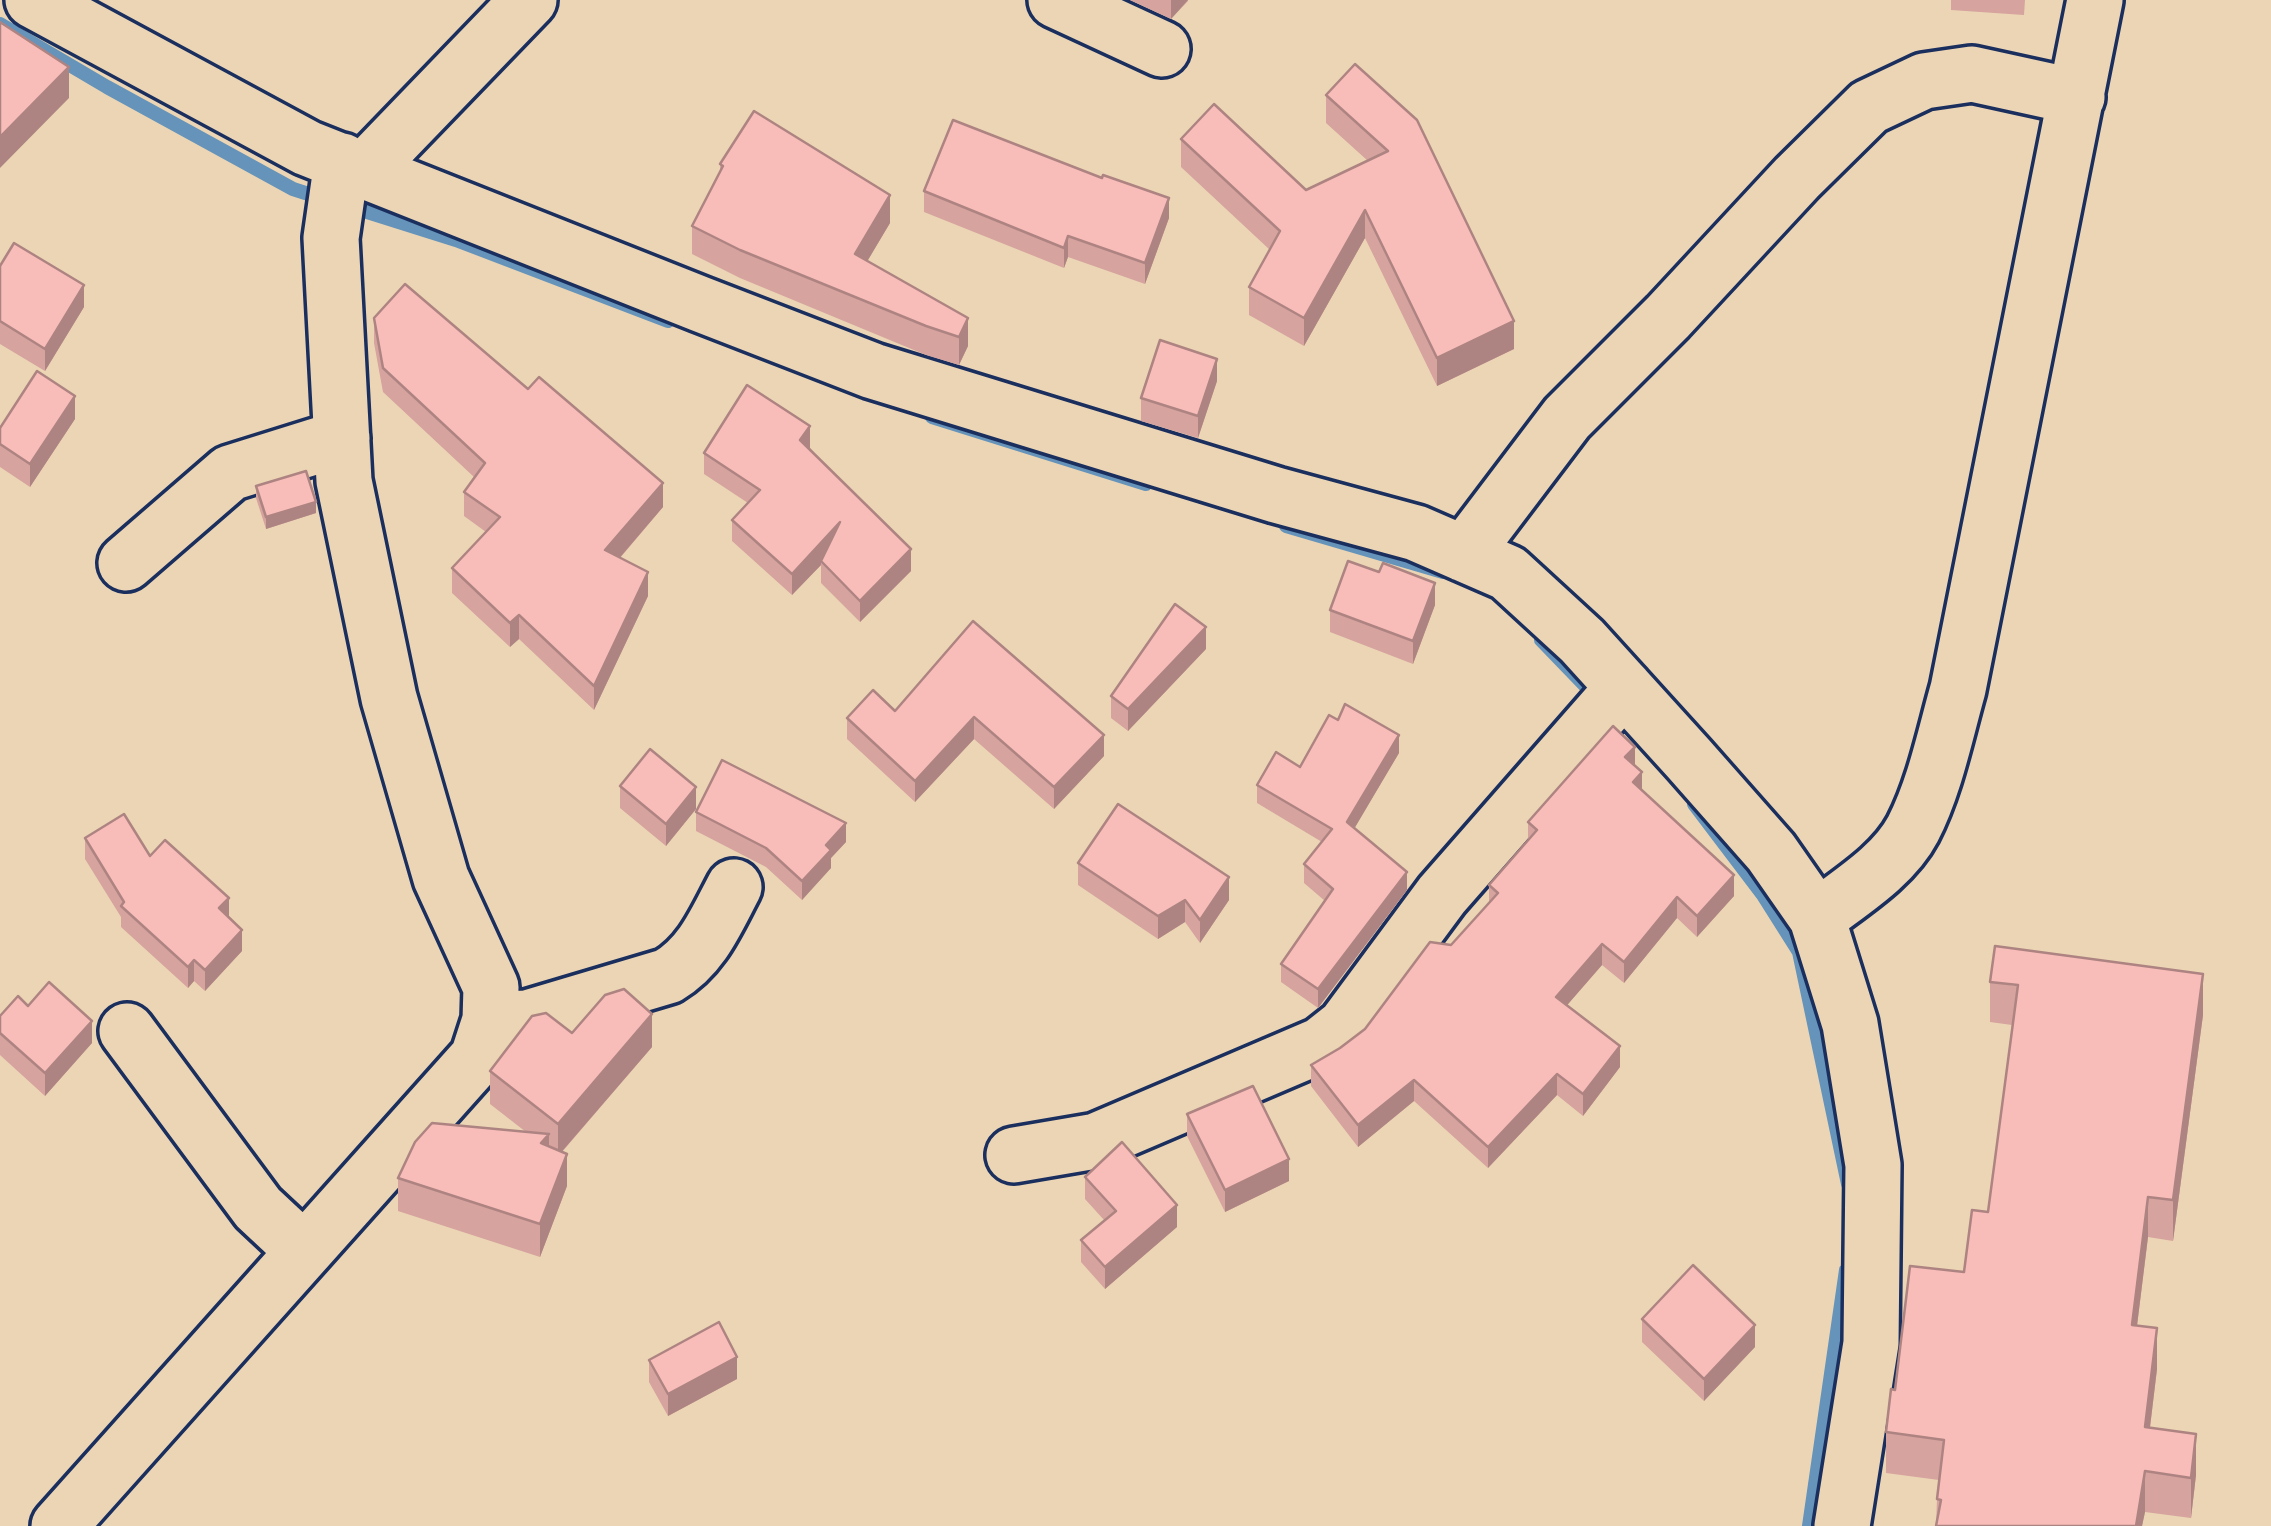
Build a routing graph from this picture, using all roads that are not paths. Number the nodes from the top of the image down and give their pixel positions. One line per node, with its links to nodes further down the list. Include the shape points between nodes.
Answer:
1 (33, 0): 7 (street)
2 (528, 0): 7 (street)
3 (1056, 0): 5 (street)
4 (2095, 0): 6 (street)
5 (1162, 50)
6 (2076, 97): 9 (street, via 1972,74 1924,81 1869,107 1567,418); 13 (street, via 1958,689 1933,777 1912,832 1881,868)
7 (348, 170): 8 (street, via 331,238); 9 (street, via 874,371 1416,533)
8 (342, 438): 10 (street, via 230,474); 14 (street, via 344,482 389,698 441,878 492,987)
9 (1464, 554): 11 (street, via 1508,573 1582,641)
10 (126, 563)
11 (1612, 701): 13 (street, via 1771,852); 16 (street, via 1442,896 1344,1026 1321,1045 1096,1140)
12 (734, 888): 14 (street, via 700,950 668,976 527,1018)
13 (1816, 918): 19 (street, via 1850,1024 1873,1165 1872,1343)
14 (490, 1020): 17 (street, via 478,1057)
15 (127, 1031): 17 (street, via 258,1208)
16 (1014, 1155)
17 (304, 1251): 18 (street)
18 (59, 1526)
19 (1842, 1526)

